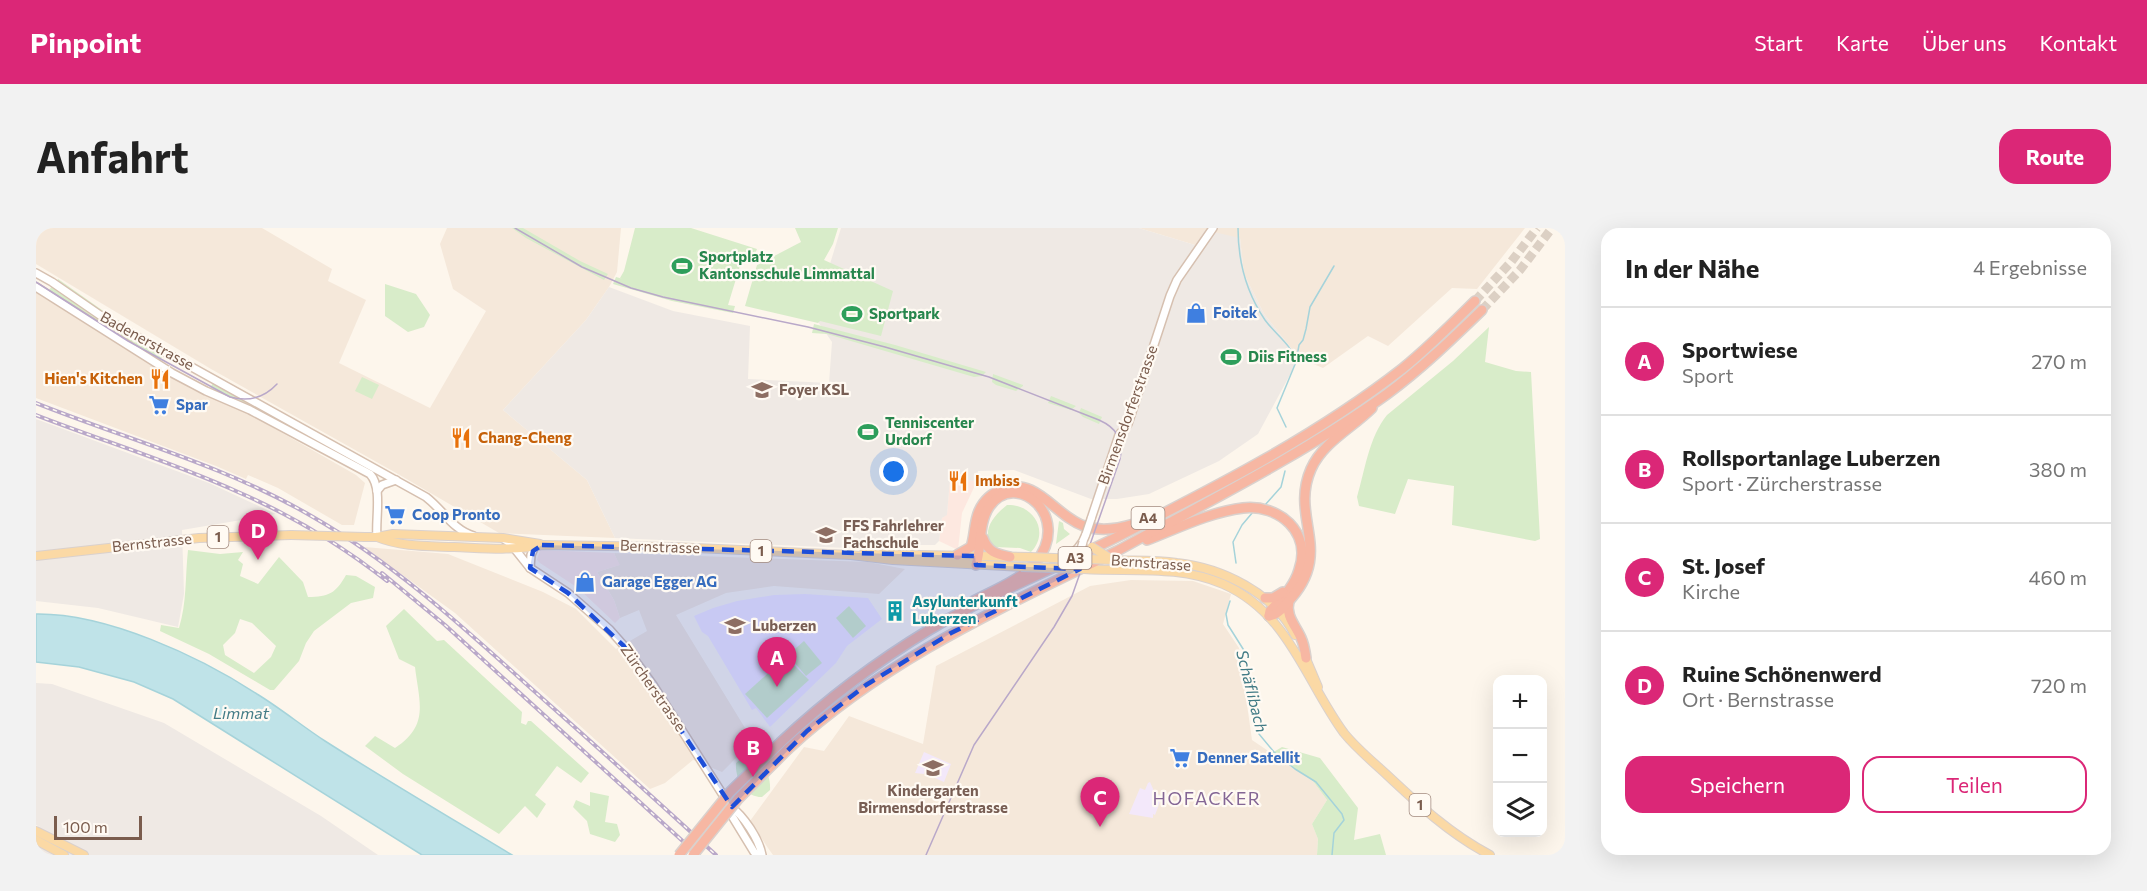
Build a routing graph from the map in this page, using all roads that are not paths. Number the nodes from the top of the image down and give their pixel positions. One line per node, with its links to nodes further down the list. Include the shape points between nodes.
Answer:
1 (1213, 228): 18 (main road, Birmensdorferstrasse, bridge, via 1173,287 1130,418 1119,435)
2 (39, 274): 3 (main road); 7 (main road, Badenerstrasse, via 107,320)
3 (36, 286): 8 (main road, Badenerstrasse, via 172,373 250,410)
4 (1475, 301): 10 (highway, A3, via 1404,367 1368,394)
5 (1482, 310): 6 (highway, A3)
6 (1387, 394): 22 (highway, A3, via 1285,460); 36 (highway, via 1324,449 1310,470 1305,495 1310,566)
7 (385, 473): 8 (main road); 9 (main road)
8 (375, 480): 11 (main road)
9 (396, 480): 11 (main road); 12 (main road, via 426,497)
10 (1218, 485): 13 (highway, A4, via 1140,522 1105,530 1074,522 1032,490 1010,487 993,493 983,503 977,517); 38 (highway, A3)
11 (377, 491): 14 (main road)
12 (450, 522): 15 (main road); 16 (main road, via 467,534)
13 (978, 534): 24 (highway, A4, via 971,547); 26 (highway, via 991,551); 27 (highway, A4); 38 (highway, A4, via 988,509 1005,495 1031,498 1041,506 1048,521 1044,548 1030,568 942,619)
14 (377, 537): 15 (main road, Bernstrasse / 1); 19 (main road, Bernstrasse / 1, via 392,543); 25 (main road, Bernstrasse / 1, bridge, via 199,538)
15 (450, 537): 16 (main road, Bernstrasse / 1); 19 (main road)
16 (482, 538): 17 (main road, Bernstrasse / 1)
17 (503, 538): 20 (main road, Bernstrasse / 1); 21 (main road, Zürcherstrasse)
18 (1084, 538): 28 (main road, bridge); 29 (main road, Birmensdorferstrasse, bridge); 30 (main road, bridge)
19 (443, 546): 21 (main road, Bernstrasse / 1)
20 (538, 546): 21 (main road, Bernstrasse / 1); 23 (main road, Bernstrasse / 1); 31 (main road, via 531,555)
21 (514, 548): 31 (main road, Zürcherstrasse)
22 (1119, 550): 34 (highway, A4, via 1232,510 1266,510 1287,520 1300,538 1301,564); 41 (highway, A3, via 917,653)
23 (851, 555): 24 (main road, Bernstrasse / 1); 27 (main road, Bernstrasse / 1, via 893,560)
24 (957, 555): 27 (main road, Bernstrasse / 1)
25 (36, 556)
26 (1010, 557): 27 (main road, Bernstrasse / 1); 28 (main road, Bernstrasse / 1, bridge)
27 (977, 559): 32 (main road, Bernstrasse / 1, bridge, via 1021,567)
28 (1061, 559): 29 (main road, Bernstrasse / 1, bridge)
29 (1078, 559): 30 (main road, Bernstrasse / 1, bridge); 32 (main road, Birmensdorferstrasse, bridge); 33 (main road, bridge)
30 (1112, 560): 35 (main road, Bernstrasse / 1, via 1196,566 1227,576)
31 (530, 568): 48 (main road, Zürcherstrasse, via 568,593 626,648 660,694 730,806 738,812 761,848)
32 (1072, 568): 33 (main road, Bernstrasse / 1, bridge)
33 (1084, 569): 37 (main road, Bernstrasse / 1, via 1195,575 1223,584)
34 (1293, 582): 35 (highway, via 1277,596); 37 (highway, A4)
35 (1265, 598): 37 (main road, Bernstrasse / 1)
36 (1289, 601): 37 (highway); 39 (highway, via 1290,617)
37 (1274, 611): 39 (main road, Bernstrasse / 1, via 1293,630); 40 (main road, Bernstrasse / 1)
38 (930, 630): 41 (highway, A3, via 860,676 805,720)
39 (1306, 658): 40 (main road, Bernstrasse / 1)
40 (1318, 689): 49 (main road, Bernstrasse / 1, via 1356,746 1449,831)
41 (784, 745): 46 (highway, A3, bridge, via 730,792); 47 (highway, A3, bridge)
42 (36, 831): 45 (main road)
43 (36, 840): 44 (main road)
44 (64, 855)
45 (84, 855)
46 (678, 855)
47 (693, 855)
48 (760, 855)
49 (1490, 855)

